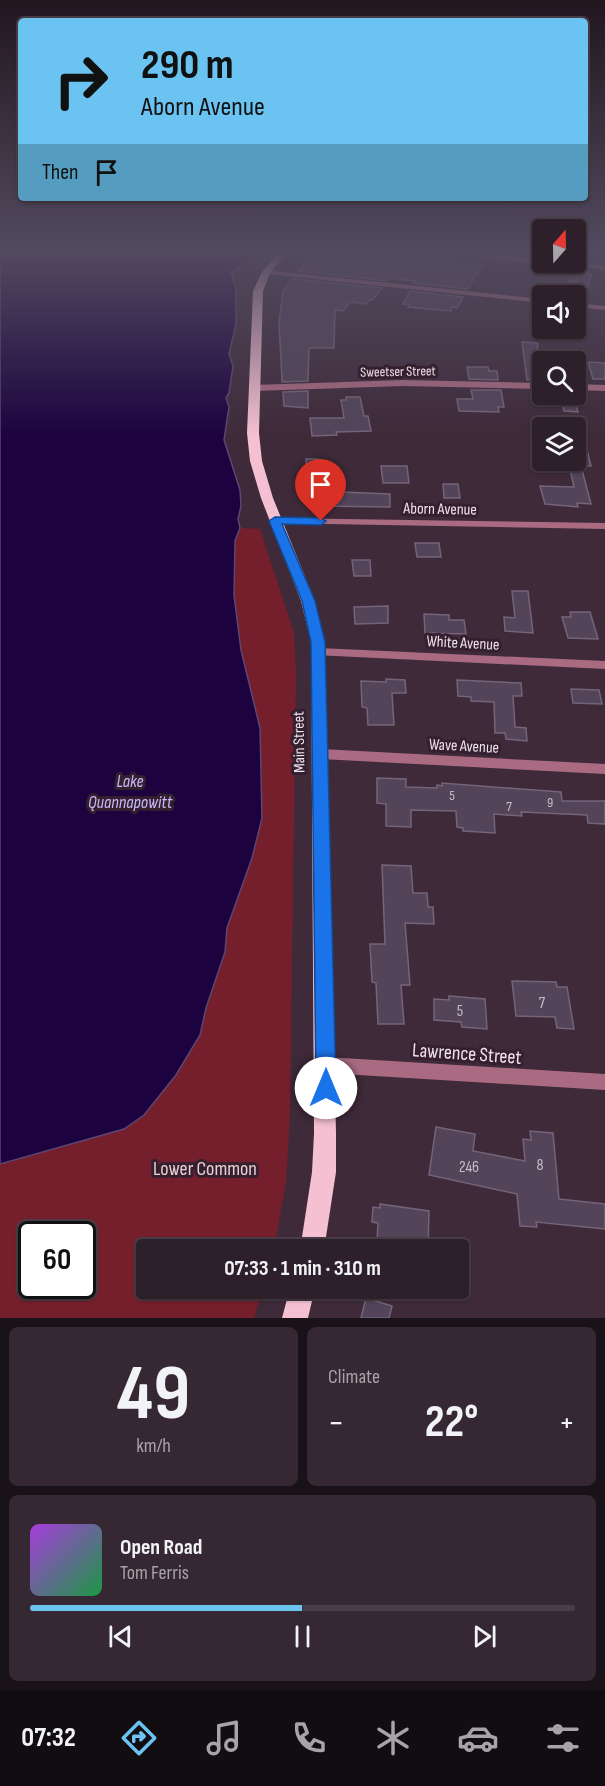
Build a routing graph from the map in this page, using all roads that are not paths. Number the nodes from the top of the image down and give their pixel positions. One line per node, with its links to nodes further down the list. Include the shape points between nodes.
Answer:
1 (257, 314): 4 (main road, Main Street)
2 (532, 386): 4 (street, Sweetser Street, via 403,383)
3 (586, 387): 5 (street)
4 (254, 388): 6 (main road, Main Street, via 256,461)
5 (605, 388)
6 (275, 521): 7 (street, Aborn Avenue); 8 (main road, Main Street, via 308,601)
7 (605, 526)
8 (319, 652): 9 (street, White Avenue); 10 (main road, Main Street)
9 (605, 665)
10 (321, 754): 11 (street, Wave Avenue); 12 (main road, Main Street)
11 (605, 769)
12 (326, 1065): 13 (street, Lawrence Street); 14 (main road, Main Street, via 324,1172)
13 (605, 1082)
14 (314, 1239)
15 (300, 1299): 16 (main road)
16 (295, 1318)

